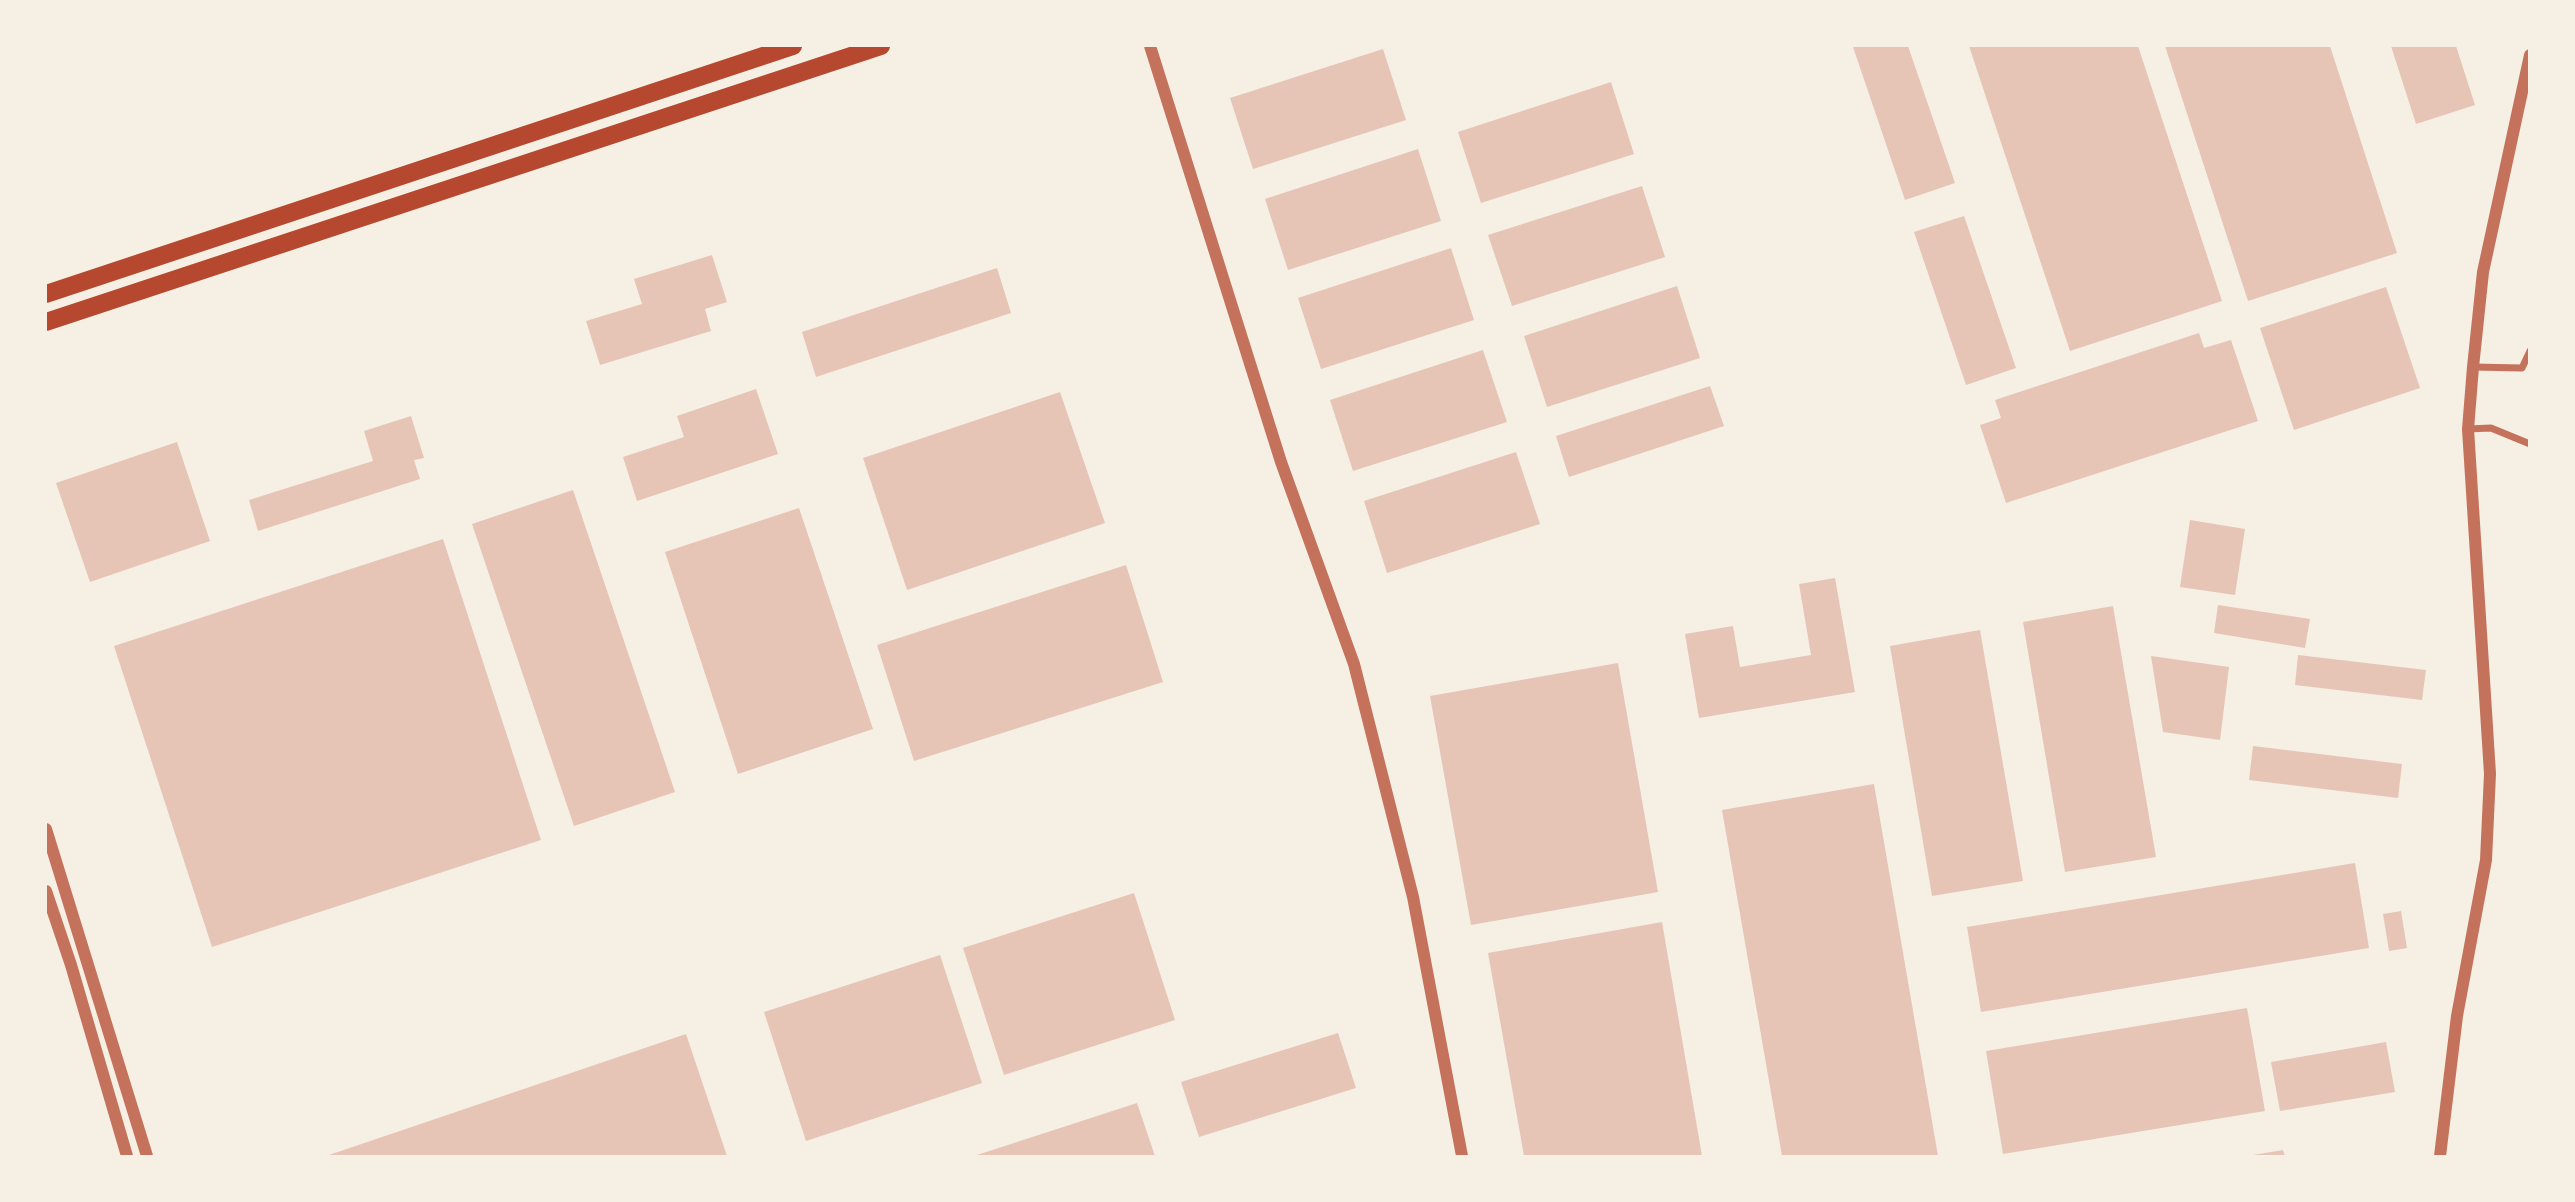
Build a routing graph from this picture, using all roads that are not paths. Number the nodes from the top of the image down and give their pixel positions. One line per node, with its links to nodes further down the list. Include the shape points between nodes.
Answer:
1 (793, 46): 5 (main road)
2 (881, 46): 6 (main road)
3 (1150, 46): 15 (street, via 1281,462 1354,664 1413,897)
4 (2529, 55): 8 (street, via 2483,272)
5 (46, 293)
6 (46, 322)
7 (2529, 351): 8 (street, via 2522,368)
8 (2473, 367): 9 (street)
9 (2468, 429): 10 (street, via 2491,428); 16 (street, via 2490,774 2486,860 2457,1016)
10 (2529, 444)
11 (46, 829): 14 (street)
12 (46, 891): 13 (street)
13 (127, 1157)
14 (147, 1157)
15 (1462, 1157)
16 (2440, 1157)

